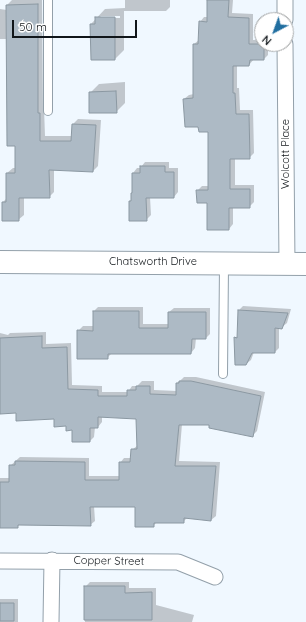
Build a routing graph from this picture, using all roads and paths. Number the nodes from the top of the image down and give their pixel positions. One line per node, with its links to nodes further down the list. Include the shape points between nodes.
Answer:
1 (48, 0): 5 (lane)
2 (285, 0): 3 (street)
3 (285, 12)
4 (285, 52): 8 (street, Wolcott Place)
5 (48, 111)
6 (0, 262): 7 (main road, Chatsworth Drive)
7 (224, 262): 8 (main road, Chatsworth Drive); 9 (lane)
8 (296, 264)
9 (223, 374)
10 (52, 560): 11 (street, Copper Street); 12 (street, Copper Street, via 178,562); 13 (street)
11 (0, 561)
12 (215, 577)
13 (51, 622)

